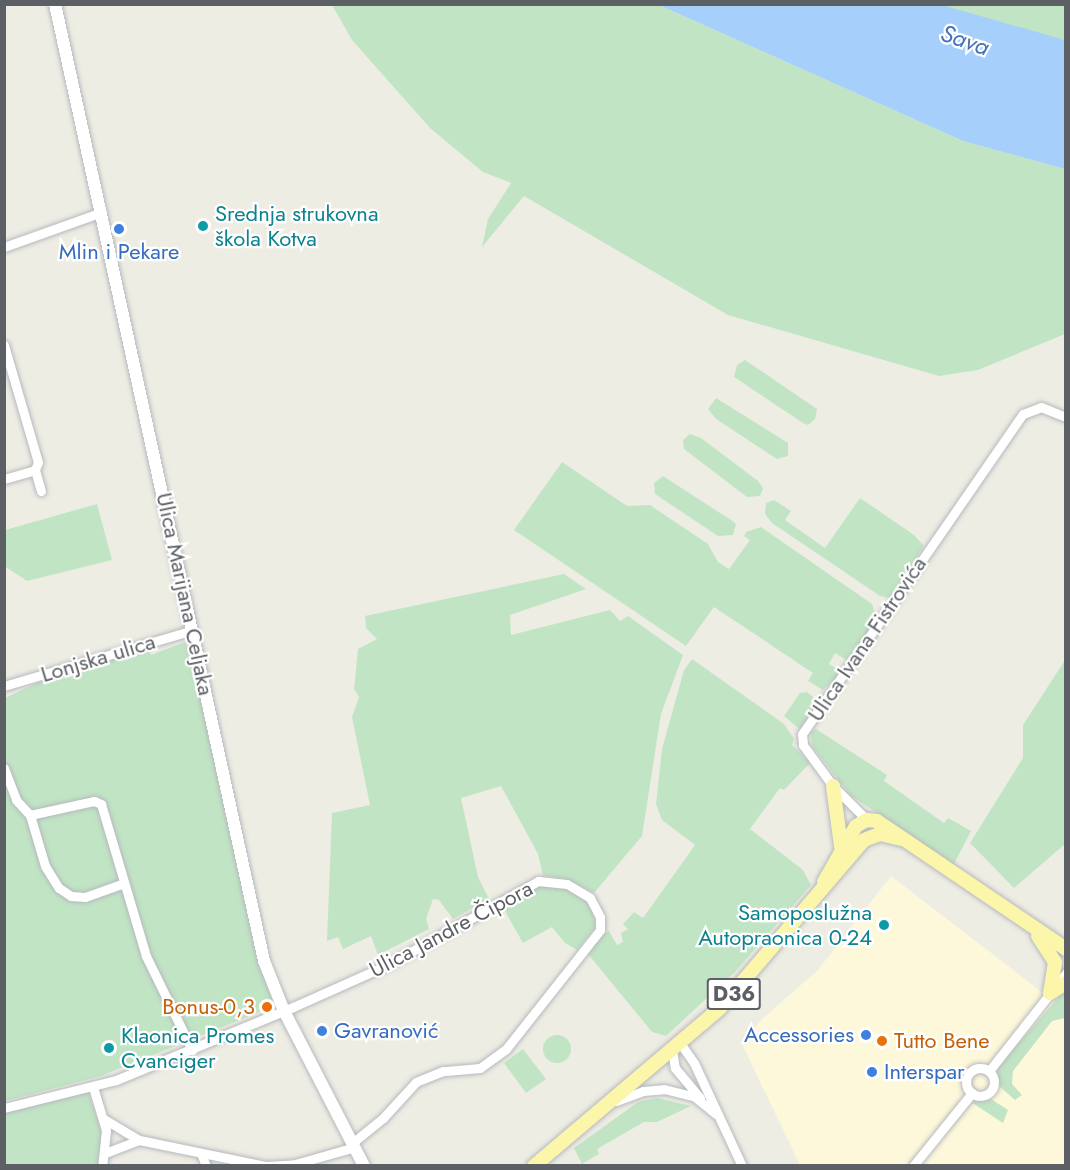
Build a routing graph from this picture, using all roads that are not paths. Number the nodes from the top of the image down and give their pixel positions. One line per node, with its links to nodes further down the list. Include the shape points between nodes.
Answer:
1 (55, 4): 2 (main road, Ulica Marijana Celjaka)
2 (102, 212): 3 (street); 9 (main road, Ulica Marijana Celjaka)
3 (4, 247)
4 (4, 345): 6 (street, via 38,462)
5 (1065, 417): 12 (street, Ulica Ivana Fistrovića, via 1041,407 1023,414 802,734 803,745)
6 (35, 470): 7 (street); 8 (street)
7 (4, 479)
8 (41, 491)
9 (193, 630): 10 (street, Lonjska ulica); 25 (main road, Ulica Marijana Celjaka, via 264,961)
10 (4, 686)
11 (4, 768): 13 (street, via 16,800)
12 (833, 786): 14 (street, Ulica Ivana Fistrovića); 17 (main road, via 842,831)
13 (30, 815): 18 (street, via 45,866 65,893 85,897); 18 (street, via 99,801)
14 (867, 820): 15 (main road, Ulica Ivana Fistrovića, via 882,824); 16 (main road); 17 (main road, D36, via 856,826)
15 (901, 838): 16 (main road, via 880,834); 20 (main road, Ulica Ivana Fistrovića)
16 (864, 840): 19 (main road, D36)
17 (840, 850): 19 (main road, D36)
18 (124, 883): 27 (street, via 146,956)
19 (814, 900): 26 (main road, D36, via 737,990)
20 (1027, 923): 21 (main road, Ulica Ivana Fistrovića); 24 (main road, via 1053,958 1055,974)
21 (1065, 949)
22 (1065, 972): 24 (street)
23 (1065, 983): 24 (main road)
24 (1050, 993): 28 (street)
25 (284, 1011): 27 (street, Ulica Jandre Čipora); 37 (main road, Ulica Marijana Celjaka); 37 (street, Ulica Jandre Čipora, via 389,964 538,881 558,882 582,892 594,903 602,925 500,1055 480,1068 443,1071 416,1082)
26 (676, 1047): 31 (street, via 675,1068); 32 (main road, D36); 34 (street)
27 (192, 1050): 29 (street, Ulica Jandre Čipora)
28 (989, 1071): 30 (street, via 981,1068 970,1072 967,1085); 30 (street, via 995,1082 991,1091 982,1096)
29 (93, 1087): 33 (street, Ulica Jandre Čipora); 35 (street)
30 (972, 1093): 47 (street)
31 (705, 1103): 32 (street, via 685,1093 655,1089); 34 (street)
32 (609, 1104): 45 (main road, D36)
33 (4, 1108)
34 (720, 1118): 46 (street)
35 (104, 1119): 36 (street); 38 (street)
36 (139, 1140): 38 (street); 39 (street)
37 (353, 1145): 43 (street, via 296,1164); 44 (main road, Ulica Marijana Celjaka)
38 (105, 1153): 41 (street)
39 (201, 1153): 40 (street); 42 (street)
40 (246, 1165): 43 (street)
41 (102, 1166)
42 (206, 1166)
43 (267, 1166)
44 (364, 1166)
45 (534, 1166)
46 (742, 1166)
47 (913, 1166)

